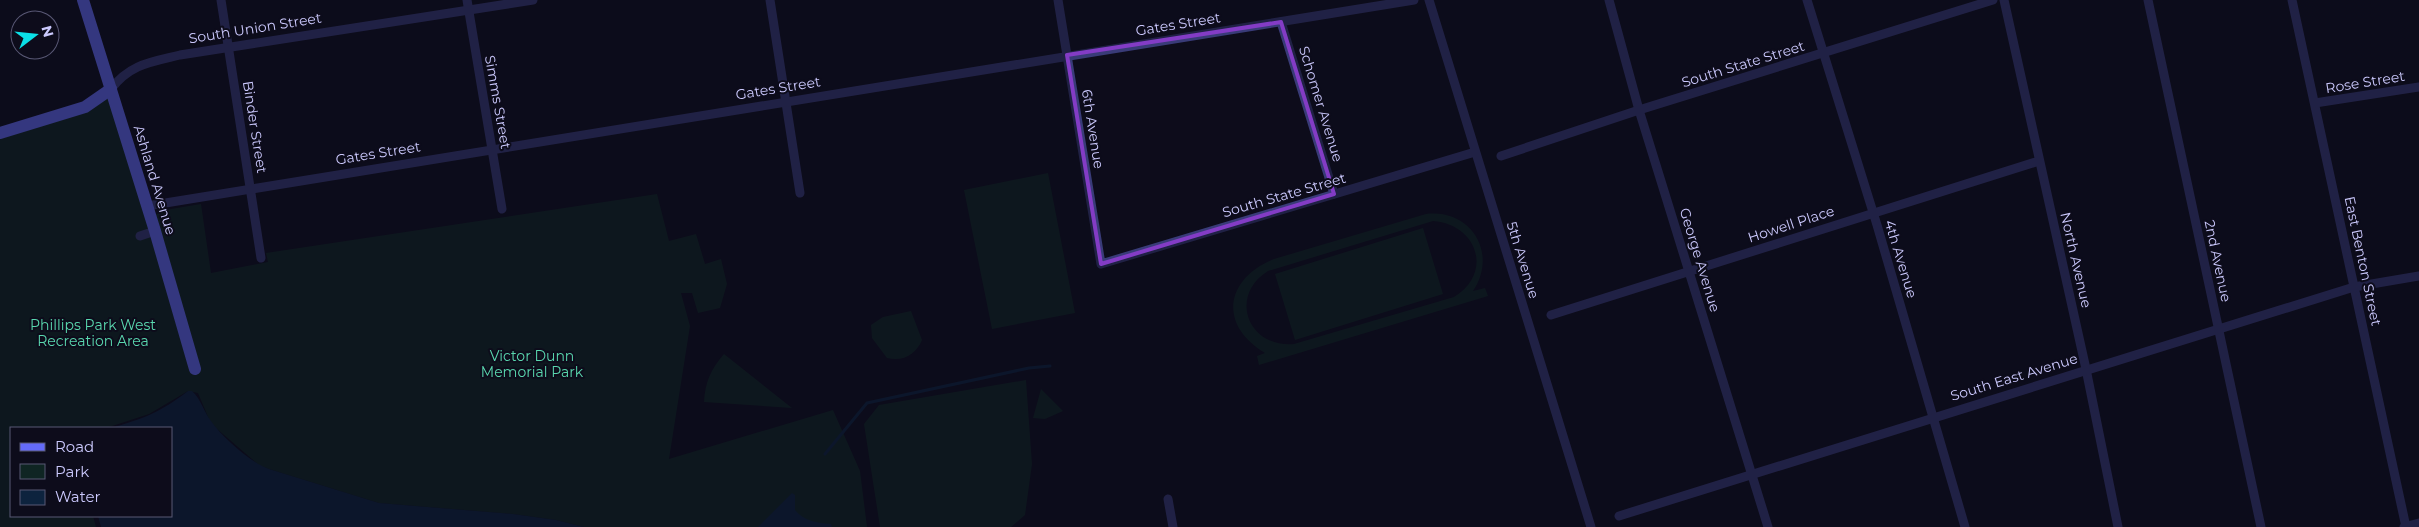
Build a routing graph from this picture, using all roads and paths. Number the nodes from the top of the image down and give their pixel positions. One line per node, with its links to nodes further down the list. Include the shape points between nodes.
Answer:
1 (83, 0): 21 (street, Ashland Avenue)
2 (221, 0): 17 (street, Binder Street)
3 (467, 0): 15 (street, Simms Street)
4 (533, 0): 15 (street, South Union Street)
5 (770, 0): 22 (street)
6 (1058, 0): 19 (street, 6th Avenue)
7 (1414, 0): 16 (street, Gates Street)
8 (1429, 0): 27 (street, 5th Avenue)
9 (1608, 0): 24 (street, George Avenue)
10 (1807, 0): 18 (street, 4th Avenue)
11 (1993, 0): 18 (street, South State Street)
12 (2004, 0): 29 (street, North Avenue)
13 (2148, 0): 44 (street, 2nd Avenue)
14 (2292, 0): 23 (street, East Benton Street)
15 (468, 10): 17 (street, South Union Street); 26 (street, Simms Street)
16 (1281, 22): 19 (street, Gates Street); 32 (street, Schomer Avenue)
17 (229, 48): 21 (street, South Union Street, via 180,55 131,69 122,74); 30 (street, Binder Street)
18 (1824, 53): 24 (street, South State Street); 35 (street, 4th Avenue)
19 (1067, 55): 22 (street, Gates Street); 39 (street, 6th Avenue)
20 (2419, 87): 23 (street, Rose Street)
21 (111, 89): 25 (street, South Union Street, via 85,107); 33 (street, Ashland Avenue)
22 (786, 101): 26 (street, Gates Street); 31 (street)
23 (2315, 103): 42 (street, East Benton Street)
24 (1640, 110): 28 (street, South State Street); 40 (street, George Avenue)
25 (0, 133)
26 (492, 148): 30 (street, Gates Street); 34 (street, Simms Street)
27 (1475, 152): 32 (street, South State Street); 53 (street, 5th Avenue)
28 (1501, 156)
29 (2039, 161): 35 (street, Howell Place); 46 (street, North Avenue)
30 (250, 188): 33 (street, Gates Street); 38 (street, Binder Street)
31 (800, 192)
32 (1334, 194): 39 (street, South State Street)
33 (147, 206): 36 (street, Ashland Avenue)
34 (502, 209)
35 (1873, 212): 40 (street, Howell Place); 47 (street, 4th Avenue)
36 (155, 231): 37 (street); 45 (street, Ashland Avenue)
37 (140, 236)
38 (261, 258)
39 (1101, 264)
40 (1689, 271): 43 (street, Howell Place); 48 (street, George Avenue)
41 (2419, 276): 42 (street, South East Avenue)
42 (2354, 287): 44 (street, South East Avenue); 58 (street, East Benton Street)
43 (1551, 315)
44 (2219, 328): 46 (street, South East Avenue); 57 (street, 2nd Avenue)
45 (195, 369)
46 (2086, 369): 47 (street, South East Avenue); 56 (street, North Avenue)
47 (1934, 417): 48 (street, South East Avenue); 55 (street, 4th Avenue)
48 (1752, 474): 50 (street, South East Avenue); 54 (street, George Avenue)
49 (1168, 499): 52 (street)
50 (1619, 516)
51 (2419, 523): 58 (street)
52 (1173, 527)
53 (1591, 527)
54 (1768, 527)
55 (1965, 527)
56 (2118, 527)
57 (2261, 527)
58 (2406, 527)

